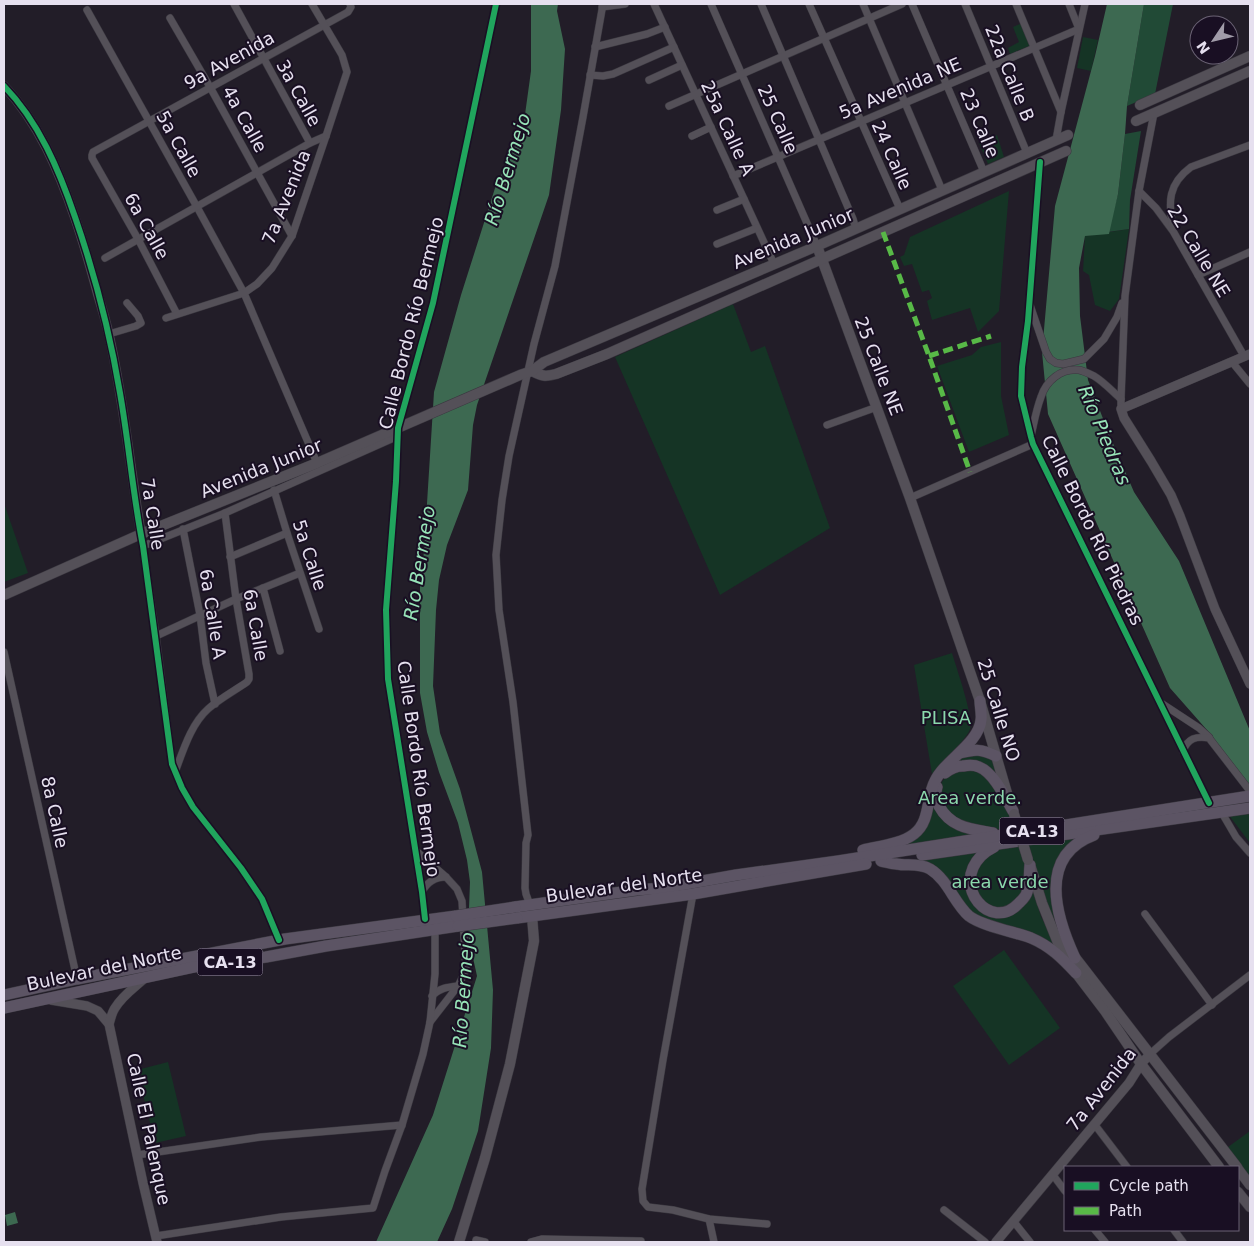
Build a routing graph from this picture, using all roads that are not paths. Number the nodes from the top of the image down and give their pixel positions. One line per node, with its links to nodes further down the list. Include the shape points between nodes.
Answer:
1 (234, 4): 30 (street, 3a Calle)
2 (312, 4): 21 (street, 7a Avenida)
3 (496, 4): 98 (street, Calle Bordo Río Bermejo, via 433,303)
4 (625, 4): 17 (street)
5 (654, 4): 22 (street, 25a Calle A)
6 (711, 4): 34 (street, 25 Calle)
7 (761, 4): 28 (street)
8 (810, 4): 24 (street, 24 Calle)
9 (863, 4): 20 (street)
10 (902, 4): 20 (street)
11 (912, 4): 37 (street, 23 Calle)
12 (966, 4): 32 (street, 22a Calle B)
13 (1016, 4): 27 (street)
14 (1069, 4): 23 (street)
15 (1085, 4): 23 (street)
16 (351, 6): 21 (street, 9a Avenida, via 348,12)
17 (603, 6): 26 (street)
18 (86, 10): 46 (street, 5a Calle)
19 (170, 18): 39 (street, 4a Calle)
20 (869, 18): 24 (street); 41 (street)
21 (325, 25): 30 (street, 9a Avenida); 51 (street, 7a Avenida, via 342,55 347,72)
22 (665, 27): 25 (street, 25a Calle A); 26 (street)
23 (1080, 29): 27 (street, 5a Avenida NE); 44 (street)
24 (824, 38): 28 (street); 47 (street, 24 Calle)
25 (674, 46): 31 (street, 25a Calle A); 35 (street, via 613,74)
26 (595, 47): 35 (street)
27 (1034, 48): 32 (street, 5a Avenida NE); 44 (street)
28 (784, 56): 34 (street); 53 (street)
29 (1250, 56): 42 (main road)
30 (264, 58): 39 (street, 9a Avenida); 55 (street, 3a Calle)
31 (682, 65): 36 (street); 40 (street, 25a Calle A)
32 (991, 66): 37 (street, 5a Avenida NE); 59 (street, 22a Calle B)
33 (1250, 71): 45 (main road)
34 (742, 74): 40 (street); 60 (street, 25 Calle)
35 (590, 75): 92 (street, via 555,266)
36 (649, 80)
37 (947, 85): 41 (street, 5a Avenida NE); 62 (street, 23 Calle)
38 (4, 86): 89 (street, 7a Calle, via 35,126 55,166 82,238)
39 (210, 87): 46 (street, 9a Avenida); 63 (street, 4a Calle)
40 (696, 94): 43 (street); 49 (street, 25a Calle A)
41 (905, 103): 47 (street, 5a Avenida NE); 65 (street)
42 (1140, 105)
43 (668, 106)
44 (1061, 112): 54 (street)
45 (1154, 113): 48 (main road); 66 (street)
46 (150, 121): 58 (street, 9a Avenida); 68 (street, 5a Calle)
47 (861, 121): 53 (street, 5a Avenida NE); 69 (street, 24 Calle)
48 (1136, 121)
49 (711, 127): 52 (street); 64 (street, 25a Calle A)
50 (1068, 135): 54 (main road, Avenida Junior)
51 (326, 136): 55 (street); 74 (street, 7a Avenida)
52 (692, 136)
53 (818, 139): 60 (street, 5a Avenida NE); 72 (street)
54 (1056, 140): 59 (main road, Avenida Junior)
55 (310, 143): 63 (street)
56 (1250, 145): 73 (street, via 1183,173 1174,185 1171,201)
57 (1066, 151): 61 (main road, Avenida Junior)
58 (93, 152): 75 (street, 6a Calle, via 92,158)
59 (1027, 153): 62 (main road, Avenida Junior)
60 (778, 157): 64 (street, 5a Avenida NE); 77 (street, 25 Calle)
61 (1040, 162): 80 (main road, Avenida Junior); 86 (street, Calle Bordo Río Piedras)
62 (984, 172): 65 (main road, Avenida Junior)
63 (258, 173): 68 (street); 74 (street, 4a Calle)
64 (733, 176): 67 (street, 25a Calle A)
65 (942, 190): 69 (main road, Avenida Junior)
66 (1138, 191): 73 (street, 22 Calle NE); 84 (street)
67 (744, 199): 70 (street); 71 (street, 25a Calle A)
68 (198, 207): 75 (street); 83 (street, 5a Calle)
69 (900, 209): 72 (main road, Avenida Junior)
70 (717, 210)
71 (758, 228): 76 (street); 81 (street, 25a Calle A)
72 (856, 229): 77 (main road, Avenida Junior)
73 (1173, 230): 82 (street, 22 Calle NE)
74 (292, 236): 83 (street, 7a Avenida, via 272,268)
75 (138, 239): 79 (street); 87 (street, 6a Calle)
76 (717, 244)
77 (817, 246): 80 (main road, 25 Calle NE); 81 (main road, Avenida Junior)
78 (1250, 252): 82 (street)
79 (105, 258)
80 (822, 259): 92 (main road, Avenida Junior, via 556,374); 95 (main road, 25 Calle NE)
81 (774, 264): 92 (main road, Avenida Junior, via 544,362)
82 (1198, 275): 90 (street, 22 Calle NE)
83 (244, 293): 87 (street, 7a Avenida); 100 (street, 5a Calle)
84 (1125, 296): 86 (street, via 1104,339 1084,359 1063,364 1050,359); 94 (street)
85 (127, 303): 89 (street, via 141,323)
86 (1029, 303): 99 (street, Calle Bordo Río Piedras, via 1021,396)
87 (177, 314): 88 (street, 7a Avenida)
88 (166, 318)
89 (109, 334): 106 (street, 7a Calle)
90 (1247, 355): 91 (street)
91 (1232, 362): 93 (street); 96 (street)
92 (527, 373): 98 (main road, Avenida Junior); 144 (street, via 502,500 496,555 499,610 528,835 525,888)
93 (1250, 384)
94 (1121, 399): 96 (street); 99 (street, via 1096,377 1080,370 1064,371 1041,395)
95 (877, 407): 97 (street); 102 (main road, 25 Calle NE)
96 (1121, 409): 118 (street, via 1171,495 1215,609)
97 (827, 425)
98 (401, 429): 100 (main road, Avenida Junior); 101 (street); 136 (street, Calle Bordo Río Bermejo, via 386,610 388,679)
99 (1032, 441): 102 (street); 120 (street, Calle Bordo Río Piedras)
100 (317, 463): 106 (main road, Avenida Junior)
101 (274, 490): 103 (street); 105 (street, 5a Calle)
102 (910, 498): 119 (main road, 25 Calle NO)
103 (225, 513): 104 (street); 108 (street, 6a Calle)
104 (183, 529): 107 (street); 113 (street, 6a Calle A)
105 (287, 533): 108 (street); 109 (street, 5a Calle)
106 (141, 534): 107 (street, 7a Calle); 111 (main road, Avenida Junior)
107 (143, 546): 115 (street, 7a Calle)
108 (230, 557): 112 (street, 6a Calle)
109 (300, 573): 110 (street); 114 (street, 5a Calle)
110 (263, 588): 112 (street); 116 (street)
111 (4, 595)
112 (236, 599): 113 (street); 121 (street, 6a Calle, via 249,679)
113 (200, 615): 115 (street); 121 (street, 6a Calle A)
114 (319, 629)
115 (156, 636): 126 (street, 7a Calle)
116 (280, 651)
117 (4, 652): 156 (street, 8a Calle)
118 (1250, 684)
119 (980, 701): 124 (highway, via 981,721 977,732); 125 (main road, 25 Calle NO)
120 (1160, 703): 122 (street); 123 (street, Calle Bordo Río Piedras)
121 (215, 704): 126 (street, via 198,721)
122 (1209, 738): 123 (street, via 1198,737 1189,741); 127 (street)
123 (1183, 751): 129 (street, Calle Bordo Río Piedras)
124 (960, 753): 125 (highway, via 975,749); 138 (highway, via 935,780 927,813 915,833)
125 (996, 756): 132 (main road, 25 Calle NO)
126 (175, 772): 150 (street, 7a Calle, via 193,807 262,899)
127 (1250, 791)
128 (1250, 796): 129 (highway, Bulevar del Norte / CA-13)
129 (1208, 803): 134 (highway, Bulevar del Norte / CA-13)
130 (1250, 808): 131 (highway, Bulevar del Norte / CA-13)
131 (1224, 812): 133 (highway, Bulevar del Norte / CA-13); 137 (street, via 1236,837)
132 (1013, 813): 134 (highway, via 999,786 979,767 955,766 947,771 936,790 937,803 944,816 952,822); 140 (main road, 25 Calle NO, bridge)
133 (1110, 829): 135 (highway, Bulevar del Norte / CA-13); 151 (highway, via 1088,837 1070,850 1057,879 1058,911)
134 (1005, 835): 138 (highway, Bulevar del Norte / CA-13)
135 (996, 845): 139 (highway, Bulevar del Norte / CA-13); 140 (highway, via 981,856 971,870 972,893 984,908 994,913 1015,907 1027,893)
136 (415, 850): 141 (street, Calle Bordo Río Bermejo); 142 (street, Calle Bordo Río Bermejo)
137 (1250, 853)
138 (838, 861): 144 (highway, Bulevar del Norte / CA-13, via 636,890)
139 (882, 861): 143 (highway, Bulevar del Norte / CA-13); 152 (highway, via 920,865 931,870 970,917 1047,946)
140 (1029, 862): 149 (main road, 25 Calle NO)
141 (446, 877): 142 (street, via 432,880); 157 (street, Calle Bordo Río Bermejo, via 462,901 466,970)
142 (422, 892): 146 (street, Calle Bordo Río Bermejo)
143 (693, 894): 144 (highway, Bulevar del Norte / CA-13); 182 (street, via 642,1189 643,1201 648,1206)
144 (531, 910): 147 (highway, Bulevar del Norte / CA-13, bridge); 191 (main road, via 534,941 510,1064)
145 (1145, 914): 163 (street)
146 (425, 920): 147 (highway, Bulevar del Norte / CA-13); 150 (highway, Bulevar del Norte / CA-13)
147 (457, 921): 148 (highway, Bulevar del Norte / CA-13)
148 (435, 929): 153 (street); 155 (highway, Bulevar del Norte / CA-13)
149 (1054, 932): 151 (main road); 152 (main road)
150 (279, 940): 156 (highway, Bulevar del Norte / CA-13)
151 (1075, 958): 167 (main road)
152 (1076, 973): 168 (main road)
153 (435, 974): 158 (street); 160 (street)
154 (1250, 975): 163 (street, 7a Avenida)
155 (148, 977): 161 (highway, Bulevar del Norte / CA-13); 166 (street, via 119,1002)
156 (77, 979): 159 (highway, Bulevar del Norte / CA-13)
157 (458, 986): 158 (street); 162 (street, Calle Bordo Río Bermejo)
158 (446, 987): 160 (street)
159 (4, 995)
160 (432, 997): 162 (street, via 441,1002); 165 (street)
161 (44, 998): 164 (highway, Bulevar del Norte / CA-13); 166 (street, via 87,1006 98,1011)
162 (447, 1001): 165 (street, Calle Bordo Río Bermejo)
163 (1212, 1005): 167 (street, 7a Avenida)
164 (4, 1008)
165 (430, 1022): 169 (street)
166 (109, 1024): 171 (street, Calle El Palenque)
167 (1150, 1054): 168 (street, 7a Avenida); 174 (main road)
168 (1141, 1064): 170 (street, 7a Avenida); 173 (main road)
169 (402, 1124): 171 (street, via 261,1137); 187 (street, via 373,1208 282,1217)
170 (1095, 1125): 172 (street); 176 (street, 7a Avenida)
171 (137, 1155): 187 (street, Calle El Palenque)
172 (1126, 1166)
173 (1218, 1166)
174 (1235, 1166)
175 (1239, 1171): 177 (main road)
176 (1053, 1175): 178 (street); 183 (street, 7a Avenida)
177 (1250, 1185)
178 (1063, 1188)
179 (1239, 1193): 180 (main road)
180 (1249, 1204)
181 (944, 1210): 195 (street)
182 (709, 1219): 184 (street); 194 (street)
183 (1014, 1222): 196 (street, 7a Avenida); 197 (street)
184 (767, 1224)
185 (1096, 1231): 198 (street)
186 (1175, 1231): 199 (street)
187 (156, 1239)
188 (476, 1240): 192 (street)
189 (543, 1241): 190 (street); 193 (street)
190 (641, 1241)
191 (460, 1242)
192 (485, 1242)
193 (531, 1242)
194 (714, 1242)
195 (985, 1242)
196 (996, 1242)
197 (1030, 1242)
198 (1105, 1242)
199 (1183, 1242)

